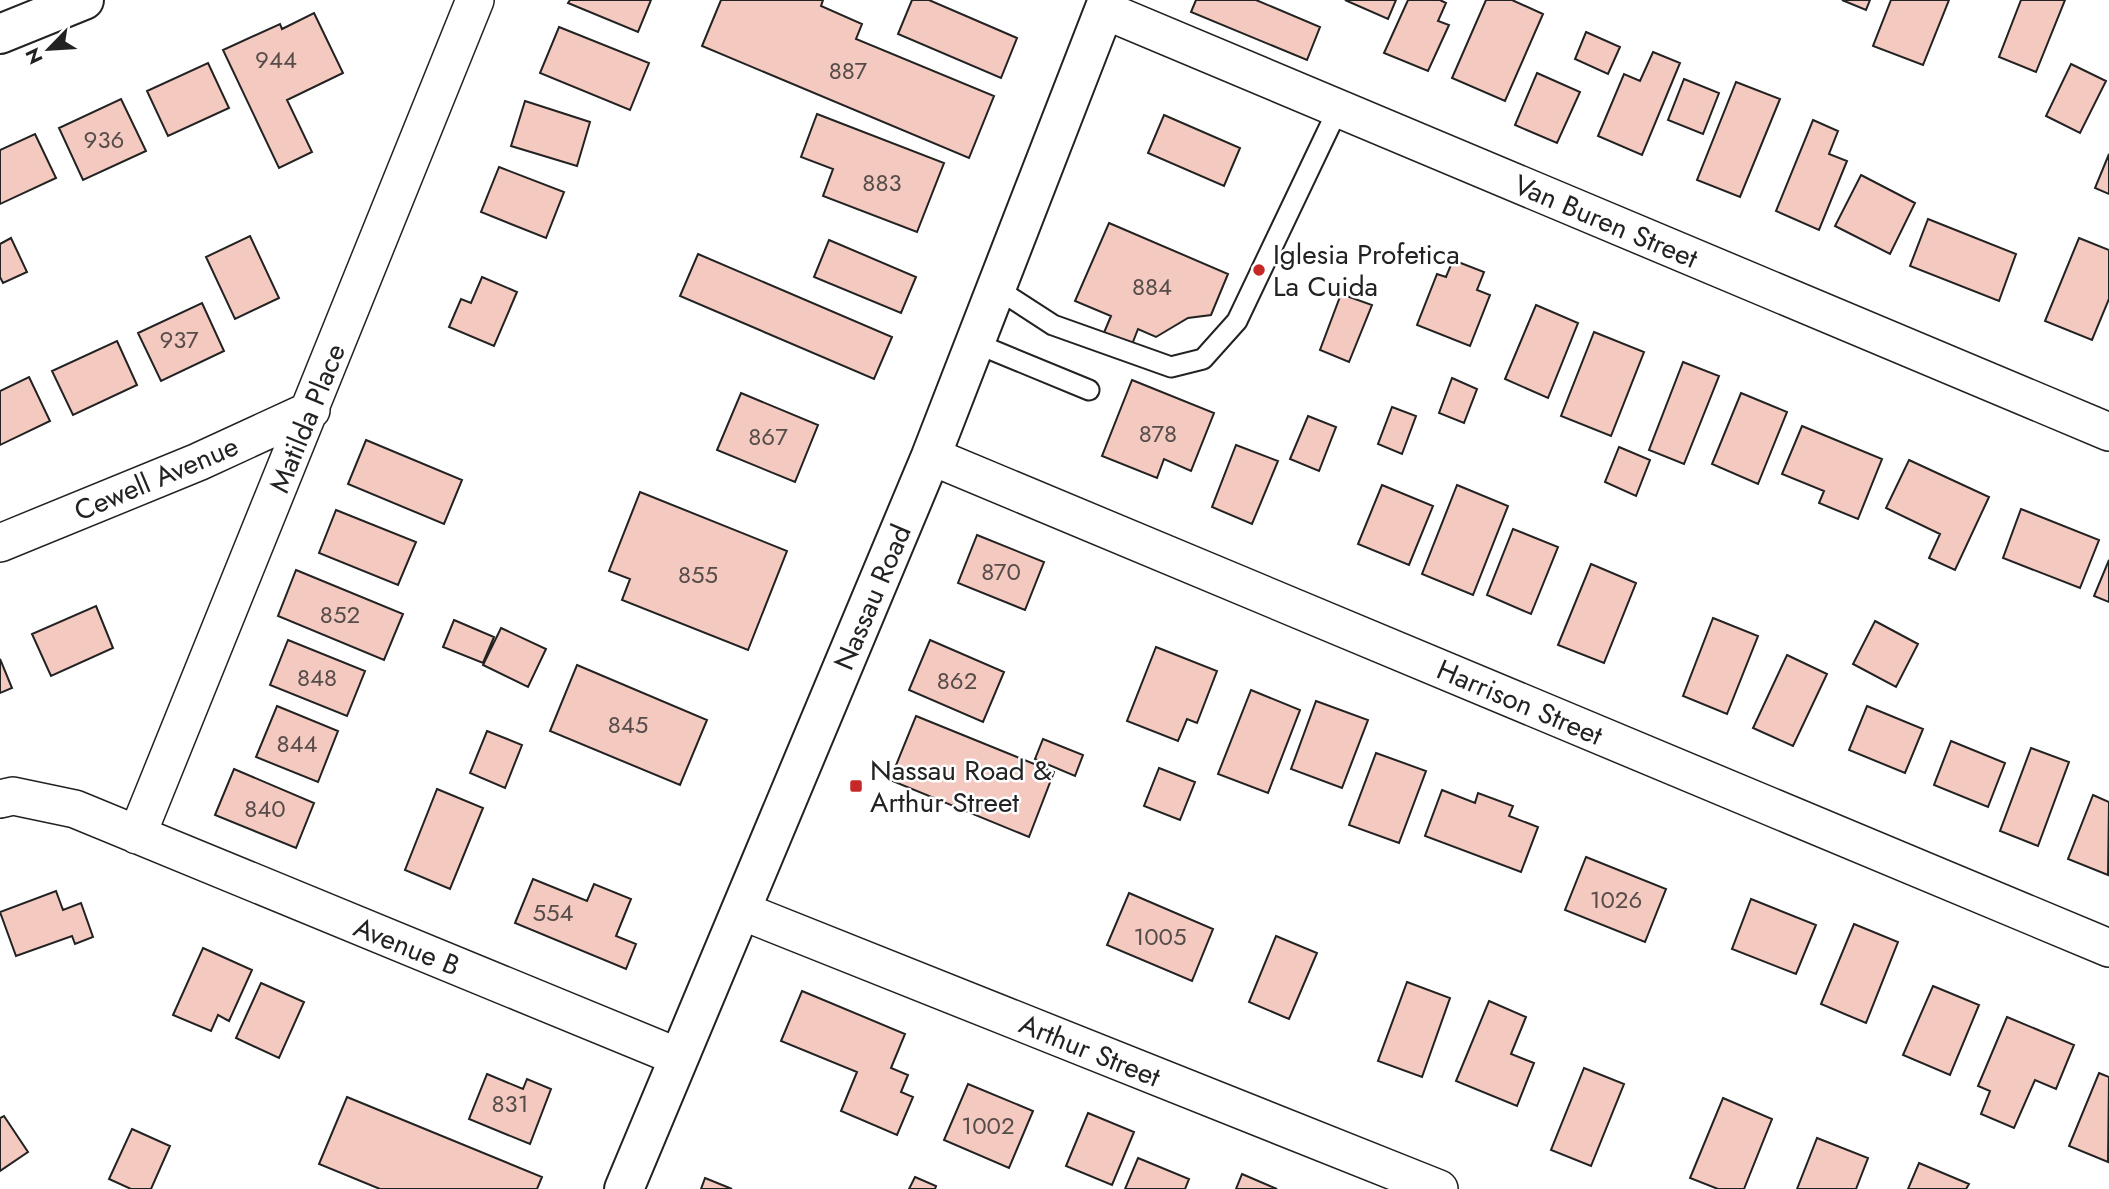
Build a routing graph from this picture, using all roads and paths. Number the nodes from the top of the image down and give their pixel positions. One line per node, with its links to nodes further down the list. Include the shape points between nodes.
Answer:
1 (84, 0): 4 (main road)
2 (475, 0): 9 (street, Matilda Place)
3 (1106, 5): 5 (street, Van Buren Street); 6 (main road, Nassau Road)
4 (0, 34)
5 (1338, 108): 6 (lane, via 1237,321 1203,359 1171,367 1054,325); 10 (street, Van Buren Street)
6 (996, 288): 7 (main road, Nassau Road)
7 (975, 343): 8 (lane); 11 (main road, Nassau Road)
8 (1089, 390)
9 (311, 410): 12 (street, Cewell Avenue, via 198,462); 14 (street, Matilda Place)
10 (2109, 432)
11 (931, 456): 15 (main road, Nassau Road); 16 (street, Harrison Street)
12 (0, 542)
13 (0, 799): 14 (street, Avenue B, via 13,796 75,809)
14 (137, 835): 17 (street, Avenue B)
15 (742, 911): 17 (main road, Nassau Road); 19 (street, Arthur Street)
16 (2109, 948)
17 (678, 1057): 18 (main road, Nassau Road)
18 (624, 1189)
19 (1438, 1189)

